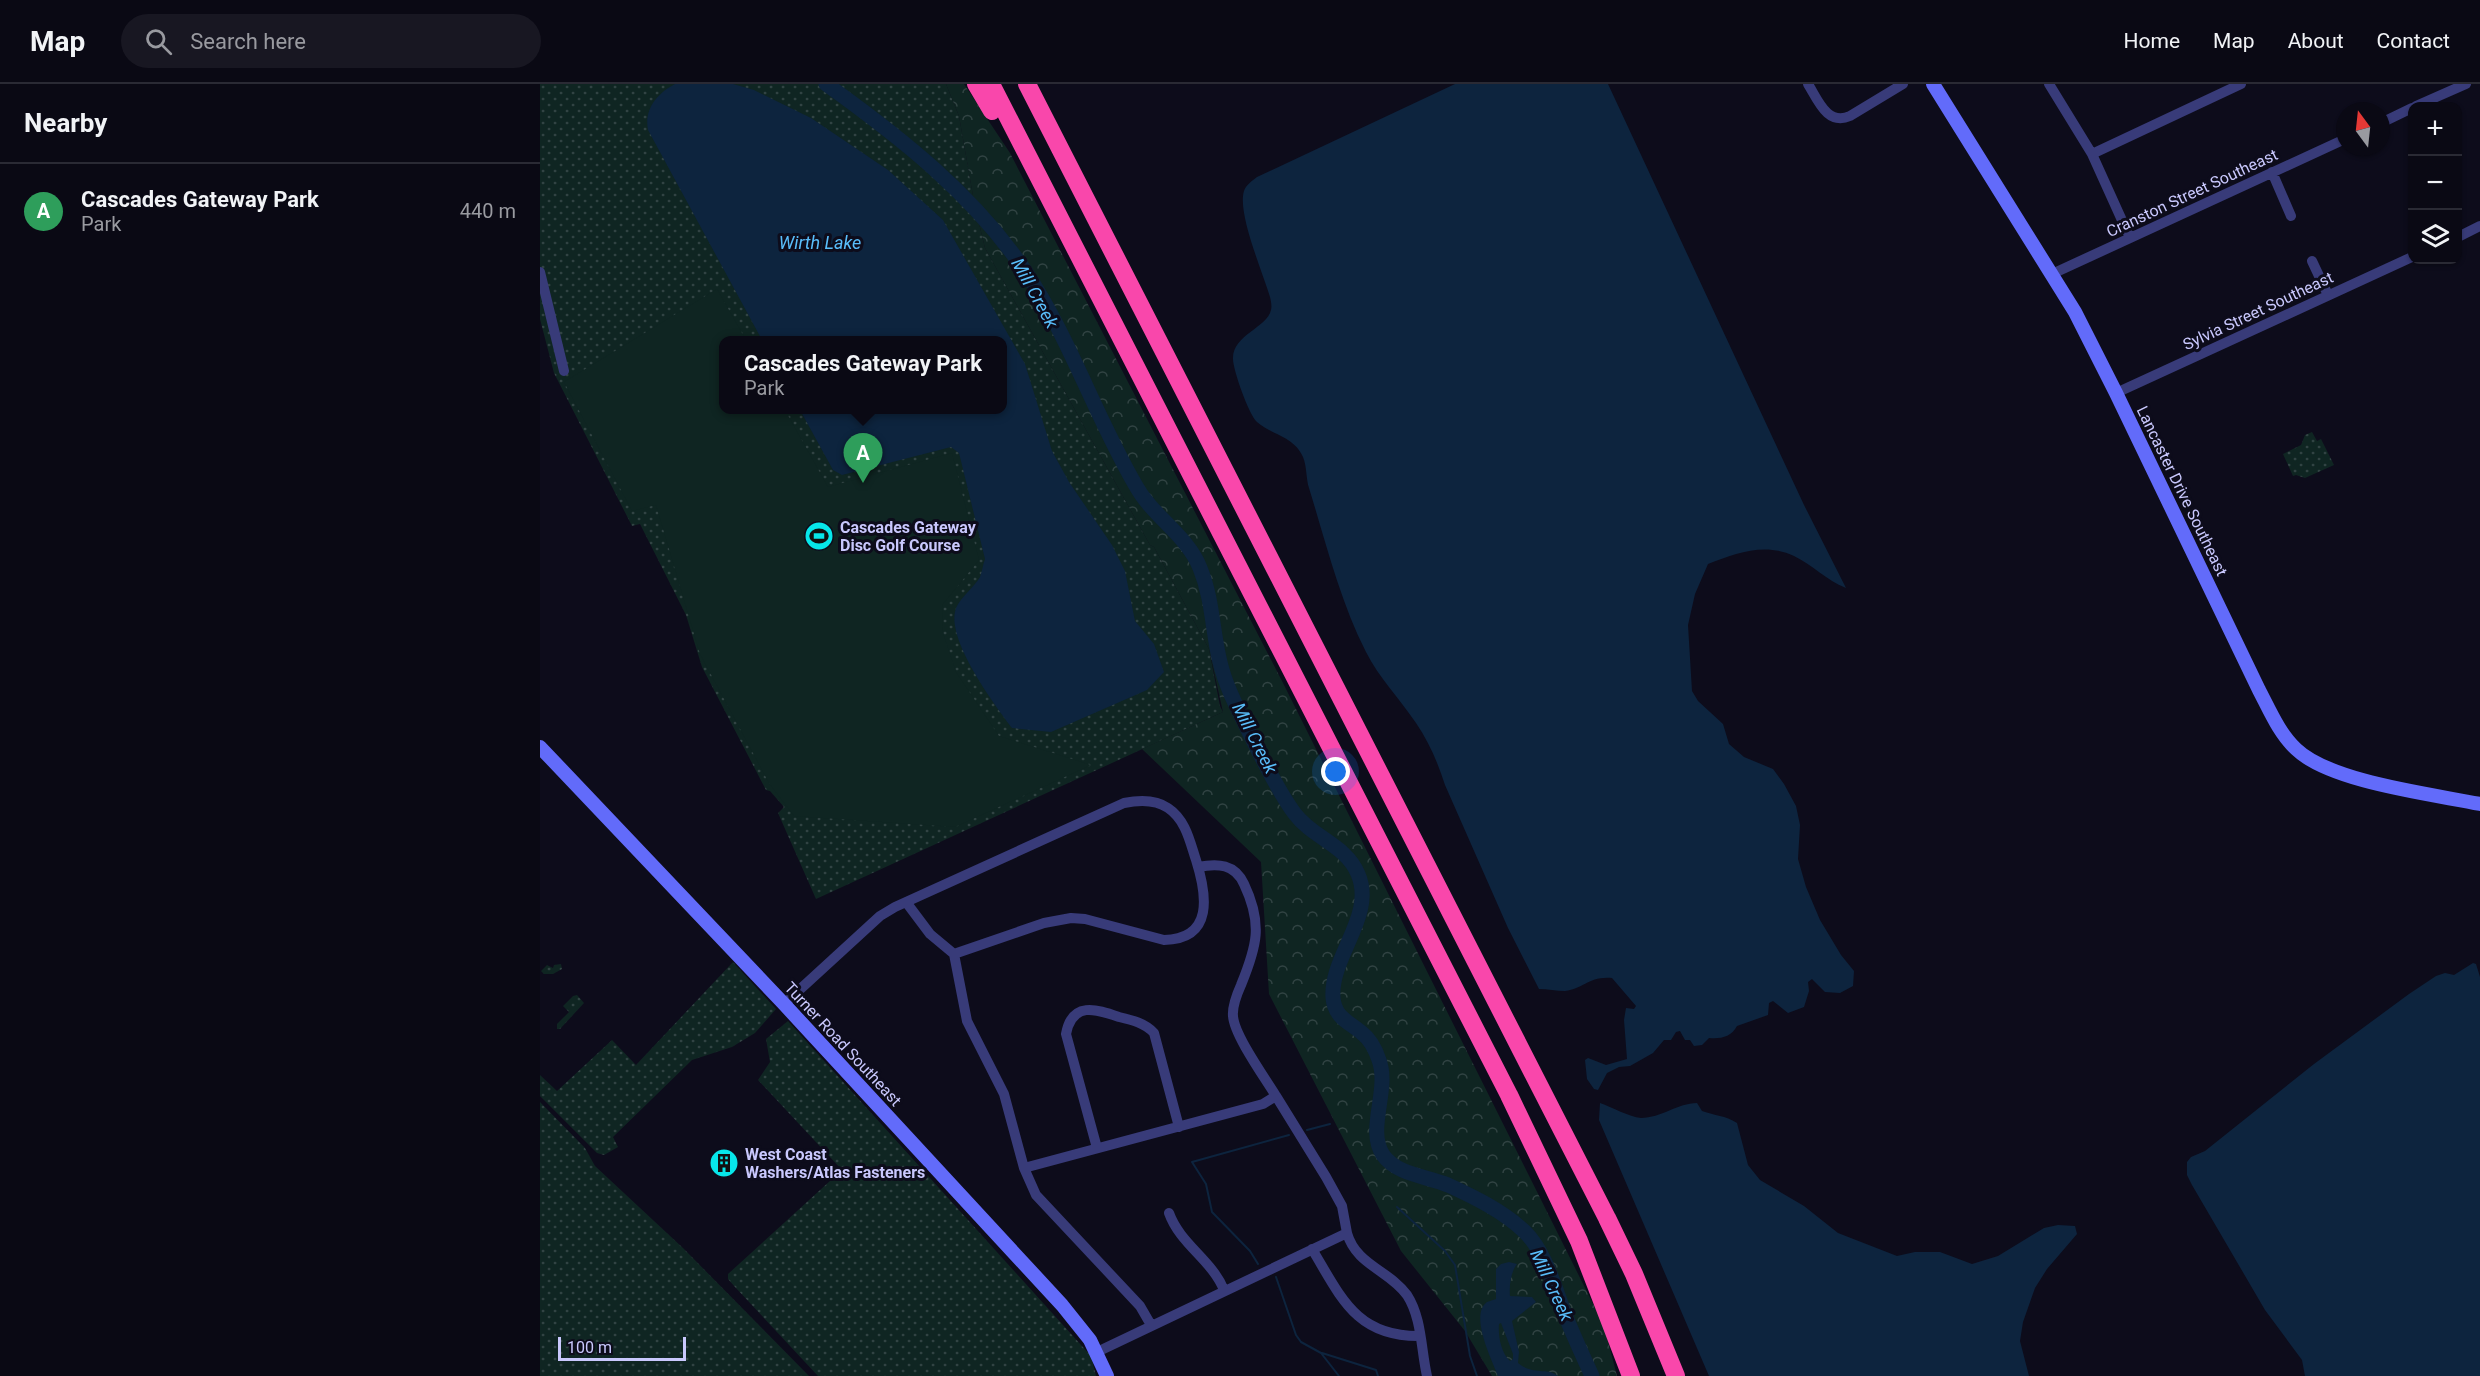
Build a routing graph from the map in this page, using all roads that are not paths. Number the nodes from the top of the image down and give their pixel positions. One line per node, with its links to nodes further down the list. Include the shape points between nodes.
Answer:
1 (976, 84): 17 (highway, via 1005,132)
2 (991, 84): 17 (highway)
3 (1027, 84): 14 (highway)
4 (1037, 84): 14 (highway)
5 (1808, 84): 6 (street, via 1827,114 1841,119)
6 (1903, 84)
7 (1933, 84): 26 (main road, Lancaster Drive Southeast)
8 (2049, 84): 16 (street)
9 (2241, 84): 16 (street)
10 (2461, 85): 11 (street)
11 (2425, 102)
12 (2408, 110): 13 (street)
13 (2390, 119)
14 (1057, 143): 50 (highway, via 1607,1218)
15 (2336, 143): 18 (street, Cranston Street Southeast)
16 (2092, 154): 22 (street)
17 (1033, 166): 49 (highway, via 1542,1162 1579,1241)
18 (2272, 172): 19 (street); 22 (street, Cranston Street Southeast)
19 (2292, 216)
20 (2480, 226): 21 (street)
21 (2462, 235)
22 (2130, 238): 26 (street, Cranston Street Southeast)
23 (2408, 259): 27 (street, Sylvia Street Southeast)
24 (2312, 261): 27 (street)
25 (540, 272): 28 (street)
26 (2052, 274): 29 (main road, Lancaster Drive Southeast)
27 (2328, 295): 29 (street, Sylvia Street Southeast)
28 (564, 371)
29 (2116, 393): 31 (main road, Lancaster Drive Southeast, via 2271,713 2288,740 2311,761 2333,771)
30 (540, 747): 35 (main road, Turner Road Southeast)
31 (2480, 804)
32 (1198, 867): 33 (street, via 1186,830 1176,814 1157,803 1137,800); 34 (street, via 1204,910 1201,922 1185,937 1164,940 1071,918 1044,923); 36 (street, via 1227,866 1236,872 1249,894 1256,916 1255,946 1233,1017)
33 (906, 902): 34 (street, via 930,934); 35 (street, via 867,926)
34 (954, 954): 39 (street, via 967,1021 1004,1094)
35 (784, 1004): 46 (main road, Turner Road Southeast, via 1062,1305)
36 (1276, 1096): 37 (street, via 1263,1104); 41 (street, via 1342,1206)
37 (1179, 1127): 38 (street); 38 (street, via 1154,1033 1149,1027 1095,1009 1086,1010 1069,1022 1066,1034)
38 (1098, 1149): 39 (street)
39 (1024, 1168): 44 (street, via 1036,1195 1140,1306)
40 (1169, 1214): 43 (street, via 1174,1229 1220,1279)
41 (1347, 1233): 42 (street); 45 (street, via 1354,1250 1408,1296)
42 (1312, 1249): 43 (street); 45 (street, via 1345,1303 1367,1324 1389,1334)
43 (1224, 1290): 44 (street)
44 (1151, 1325): 46 (street)
45 (1420, 1336): 48 (street)
46 (1097, 1352): 47 (main road, Turner Road Southeast)
47 (1107, 1376)
48 (1427, 1376)
49 (1631, 1376)
50 (1676, 1376)

